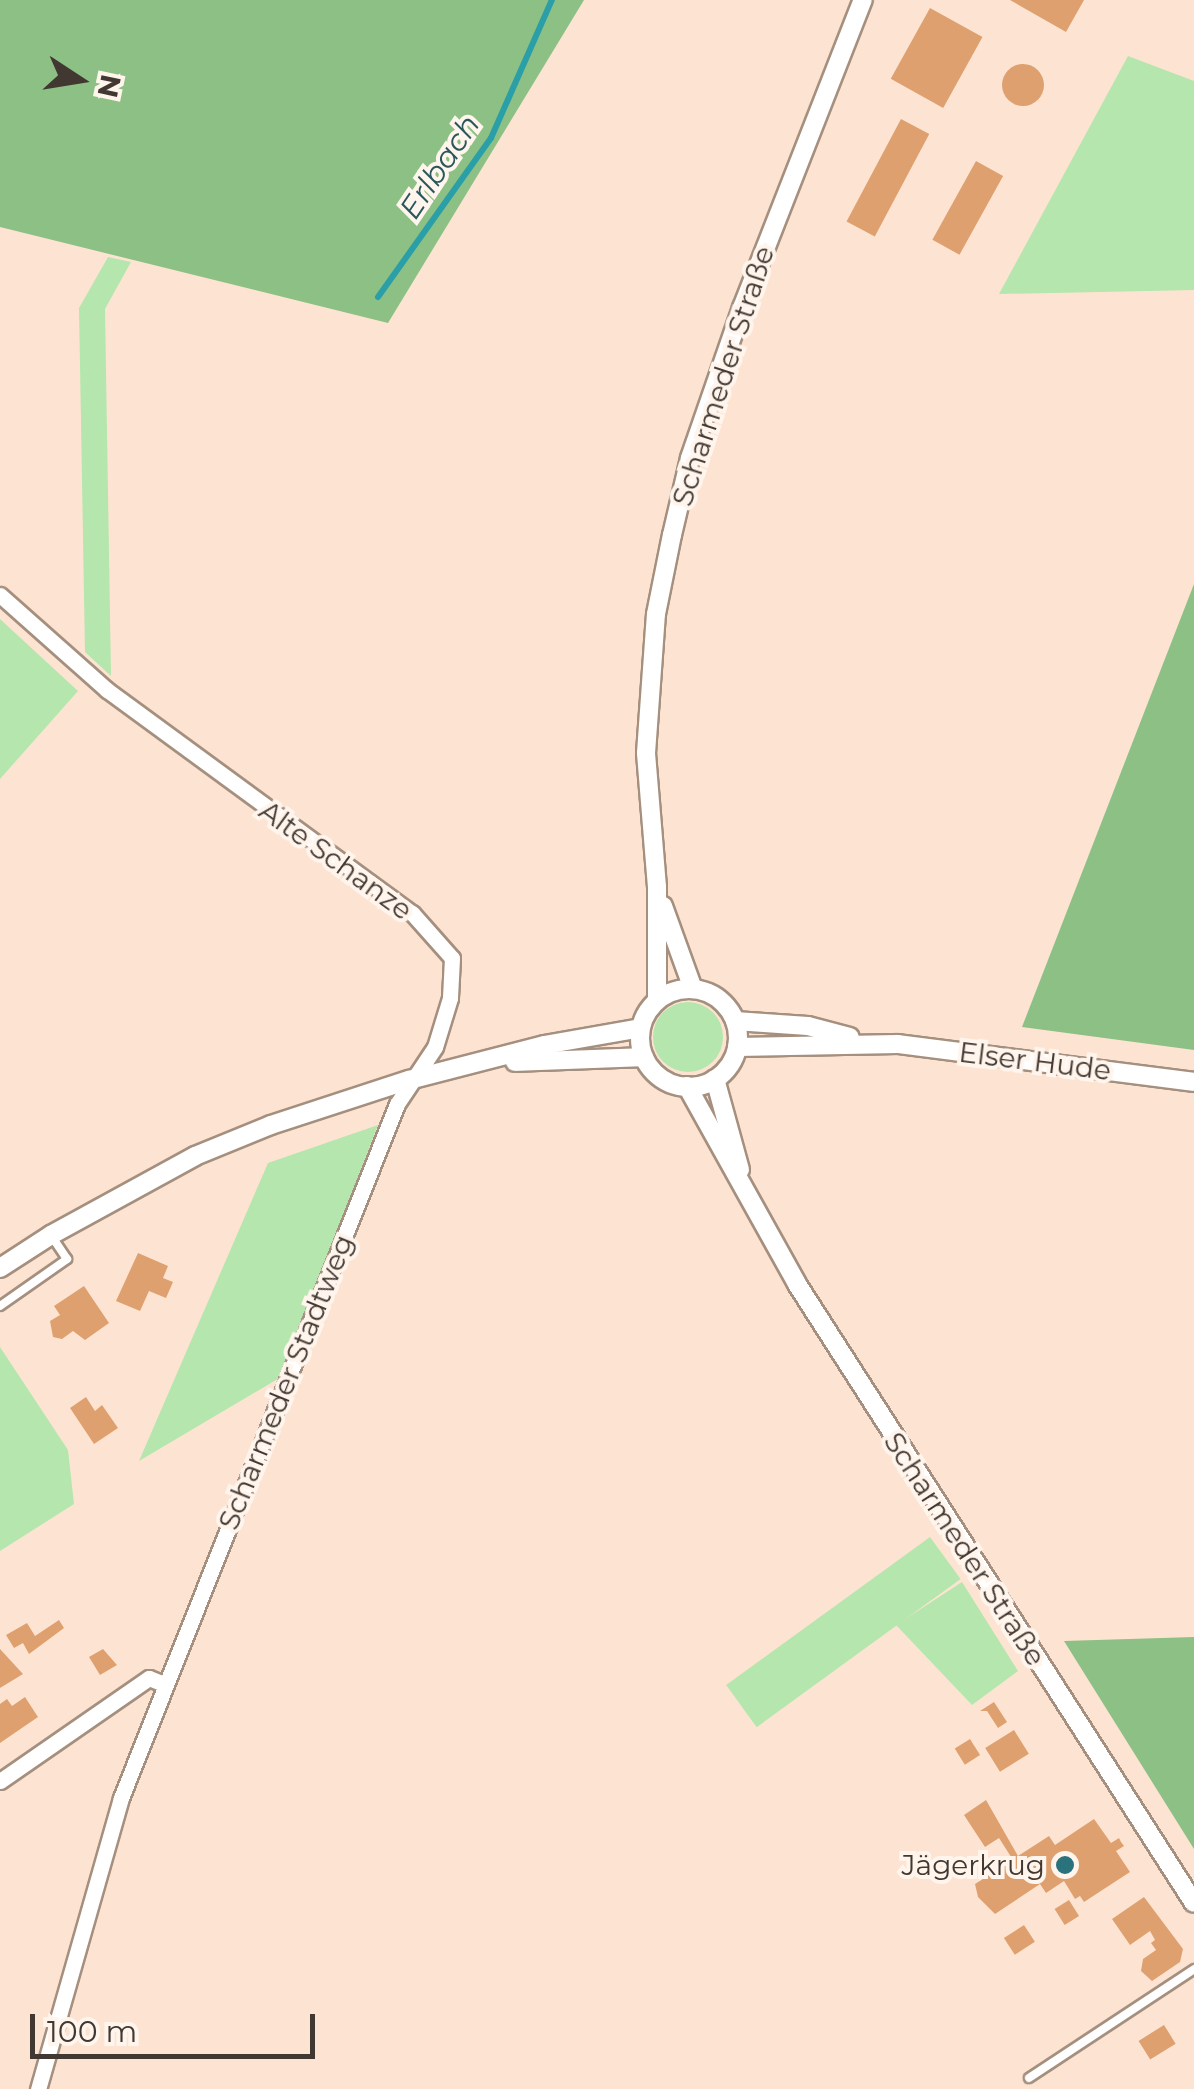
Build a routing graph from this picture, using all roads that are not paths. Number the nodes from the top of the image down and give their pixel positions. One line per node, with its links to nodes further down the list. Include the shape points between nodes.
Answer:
1 (863, 0): 3 (street, Scharmeder Straße, via 742,308 690,458 672,535 647,708)
2 (0, 596): 13 (street, Alte Schanze, via 107,690 434,934 452,958 450,998 435,1047)
3 (656, 886): 4 (street, Scharmeder Straße); 5 (street, Scharmeder Straße)
4 (693, 988): 5 (street); 6 (street, via 723,1002)
5 (657, 1000): 7 (street)
6 (735, 1021): 8 (street, Elser Hude, via 808,1026); 9 (street)
7 (641, 1028): 10 (street); 11 (street)
8 (875, 1042): 9 (street, Elser Hude); 14 (street, Elser Hude)
9 (737, 1047): 12 (street)
10 (644, 1057): 11 (street); 15 (street, via 656,1074)
11 (489, 1062): 13 (street)
12 (715, 1079): 15 (street); 16 (street, Scharmeder Straße)
13 (410, 1080): 17 (street, via 195,1156); 20 (street, Scharmeder Stadtweg)
14 (1194, 1082)
15 (687, 1086): 16 (street, Scharmeder Straße)
16 (745, 1190): 22 (street, Scharmeder Straße, via 923,1485)
17 (50, 1235): 18 (street); 19 (lane, via 67,1259)
18 (0, 1268)
19 (0, 1306)
20 (164, 1684): 21 (street, via 149,1678); 25 (street, Scharmeder Stadtweg, via 121,1798)
21 (0, 1781)
22 (1194, 1903)
23 (1194, 1970): 24 (lane)
24 (1030, 2078)
25 (38, 2089)

